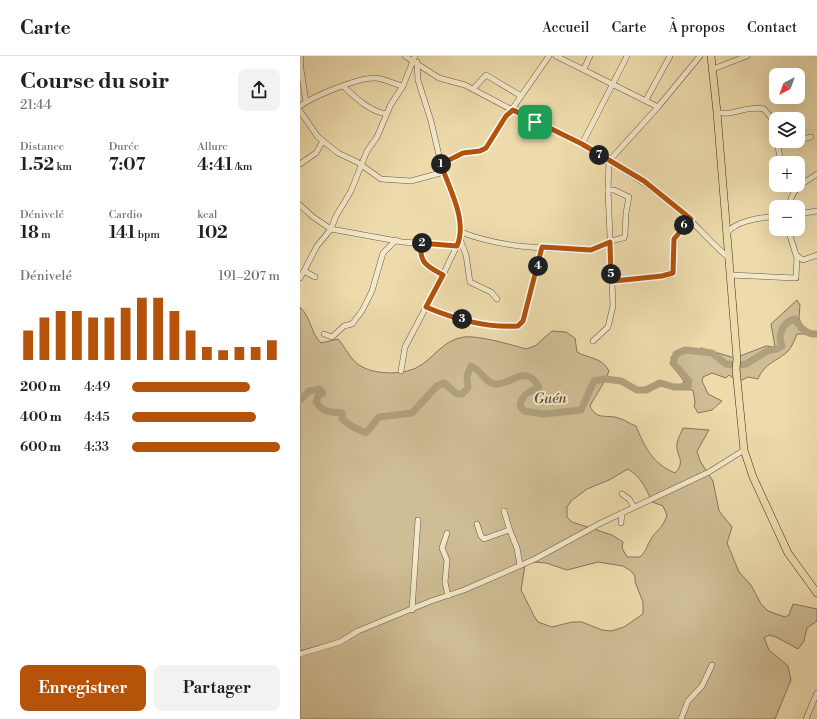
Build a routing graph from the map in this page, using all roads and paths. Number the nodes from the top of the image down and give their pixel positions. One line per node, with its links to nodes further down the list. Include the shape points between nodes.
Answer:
1 (301, 56): 12 (street)
2 (405, 56): 11 (street)
3 (549, 56): 19 (street)
4 (556, 56): 13 (street)
5 (590, 56): 13 (street)
6 (627, 56): 15 (street)
7 (670, 56): 20 (street)
8 (700, 56): 23 (street)
9 (711, 56): 14 (main road)
10 (747, 56): 14 (street)
11 (415, 60): 17 (street); 18 (street, via 439,78); 35 (street)
12 (300, 63): 21 (street)
13 (584, 69): 15 (street)
14 (713, 69): 26 (main road)
15 (613, 83): 20 (street); 32 (street)
16 (343, 86): 17 (street, via 357,80 376,78); 21 (street); 27 (street, via 375,112)
17 (403, 86): 27 (street)
18 (473, 89): 19 (street, via 486,75); 24 (street)
19 (521, 96): 24 (street)
20 (646, 100): 23 (street)
21 (306, 102): 22 (street)
22 (300, 106)
23 (658, 107): 33 (street)
24 (513, 110): 32 (street); 35 (street, via 506,116 486,148 463,153)
25 (300, 111): 31 (street, via 312,131)
26 (717, 112): 28 (street, via 730,113 750,108 764,109); 44 (main road)
27 (386, 114): 36 (street)
28 (769, 115)
29 (811, 138): 30 (street)
30 (805, 139)
31 (323, 141): 34 (street, via 316,153); 36 (street)
32 (582, 144): 33 (street)
33 (609, 161): 40 (street); 46 (street, via 644,181)
34 (300, 164)
35 (441, 164): 37 (street)
36 (361, 166): 37 (street, via 381,179 397,182 410,182); 48 (street)
37 (444, 172): 49 (street, via 458,212)
38 (817, 174): 39 (street)
39 (805, 181)
40 (608, 190): 54 (street); 54 (street, via 629,197 625,237)
41 (300, 205): 48 (street)
42 (817, 211): 43 (street)
43 (805, 213)
44 (726, 215): 47 (street); 50 (main road)
45 (769, 217): 47 (street)
46 (691, 219): 60 (street); 66 (street, via 674,239 674,271 671,275 620,281)
47 (736, 224): 50 (street)
48 (331, 229): 53 (street); 61 (street, via 317,246)
49 (461, 232): 52 (street); 57 (street, via 488,240)
50 (727, 233): 60 (main road)
51 (790, 236): 59 (street)
52 (460, 239): 56 (street); 67 (street, via 466,255 470,282 491,292)
53 (396, 240): 55 (street); 69 (street, via 383,253 372,291 356,320 344,326 332,337)
54 (610, 242): 57 (street, via 591,250); 66 (street)
55 (420, 243): 56 (street); 62 (street, via 422,261)
56 (457, 246): 62 (street)
57 (542, 247): 68 (street, via 523,321 518,326 482,324)
58 (817, 255): 59 (street, via 804,260)
59 (797, 256): 63 (street, via 796,278)
60 (729, 258): 63 (main road)
61 (304, 271): 64 (street); 65 (street)
62 (443, 275): 68 (street)
63 (730, 275): 72 (main road)
64 (314, 277)
65 (300, 278)
66 (611, 279): 70 (street, via 613,306 608,327)
67 (497, 299)
68 (426, 307): 71 (street, via 406,347)
69 (324, 334)
70 (593, 341)
71 (401, 371)
72 (744, 450): 74 (street, via 709,472); 83 (main road, via 753,477 788,553)
73 (622, 494): 74 (street)
74 (634, 507): 76 (street)
75 (504, 510): 80 (street)
76 (622, 513): 78 (street); 82 (street)
77 (418, 520): 85 (street)
78 (621, 523)
79 (477, 524): 80 (street, via 481,536 486,539)
80 (509, 530): 82 (street, via 517,548)
81 (447, 533): 84 (street, via 442,548 447,560 445,582)
82 (520, 565): 84 (street)
83 (817, 593)
84 (448, 596): 85 (street)
85 (412, 610): 86 (street, via 358,631 340,642)
86 (300, 654)
87 (712, 665): 89 (street, via 702,686 688,701)
88 (817, 693): 90 (street)
89 (681, 719)
90 (806, 719)

